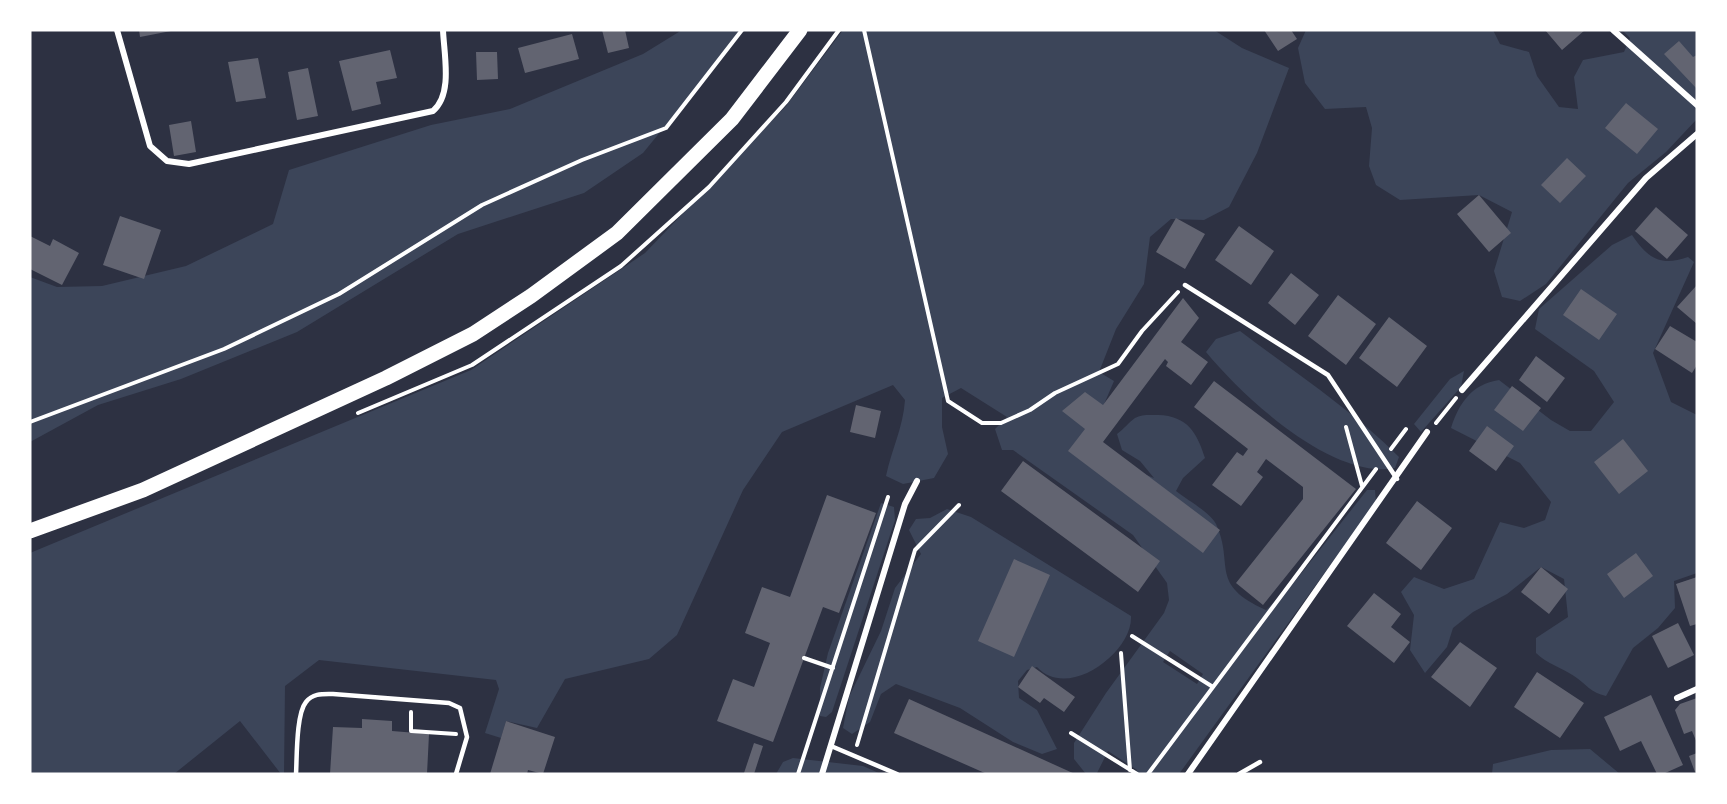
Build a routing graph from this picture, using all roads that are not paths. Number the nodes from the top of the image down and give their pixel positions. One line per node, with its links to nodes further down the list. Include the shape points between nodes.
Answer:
1 (117, 30): 2 (street, via 150,146 167,161 178,164 426,114 439,106 445,92)
2 (443, 30)
3 (800, 30): 12 (main road, via 732,119 617,233 531,296 472,334 387,378 143,490)
4 (1613, 30): 5 (street)
5 (1697, 105)
6 (1697, 134): 8 (street, via 1646,178)
7 (1185, 285): 10 (lane, via 1328,375)
8 (1462, 390)
9 (1427, 432): 10 (street)
10 (1397, 479): 21 (street)
11 (917, 481): 15 (street, via 906,504)
12 (30, 531)
13 (1697, 689): 14 (street)
14 (1677, 698)
15 (831, 746): 19 (street); 20 (lane)
16 (1260, 762): 22 (lane)
17 (296, 774): 18 (lane, via 301,713 306,702 317,694 449,703 460,708 467,737)
18 (456, 774)
19 (822, 774)
20 (897, 774)
21 (1188, 774)
22 (1239, 774)

